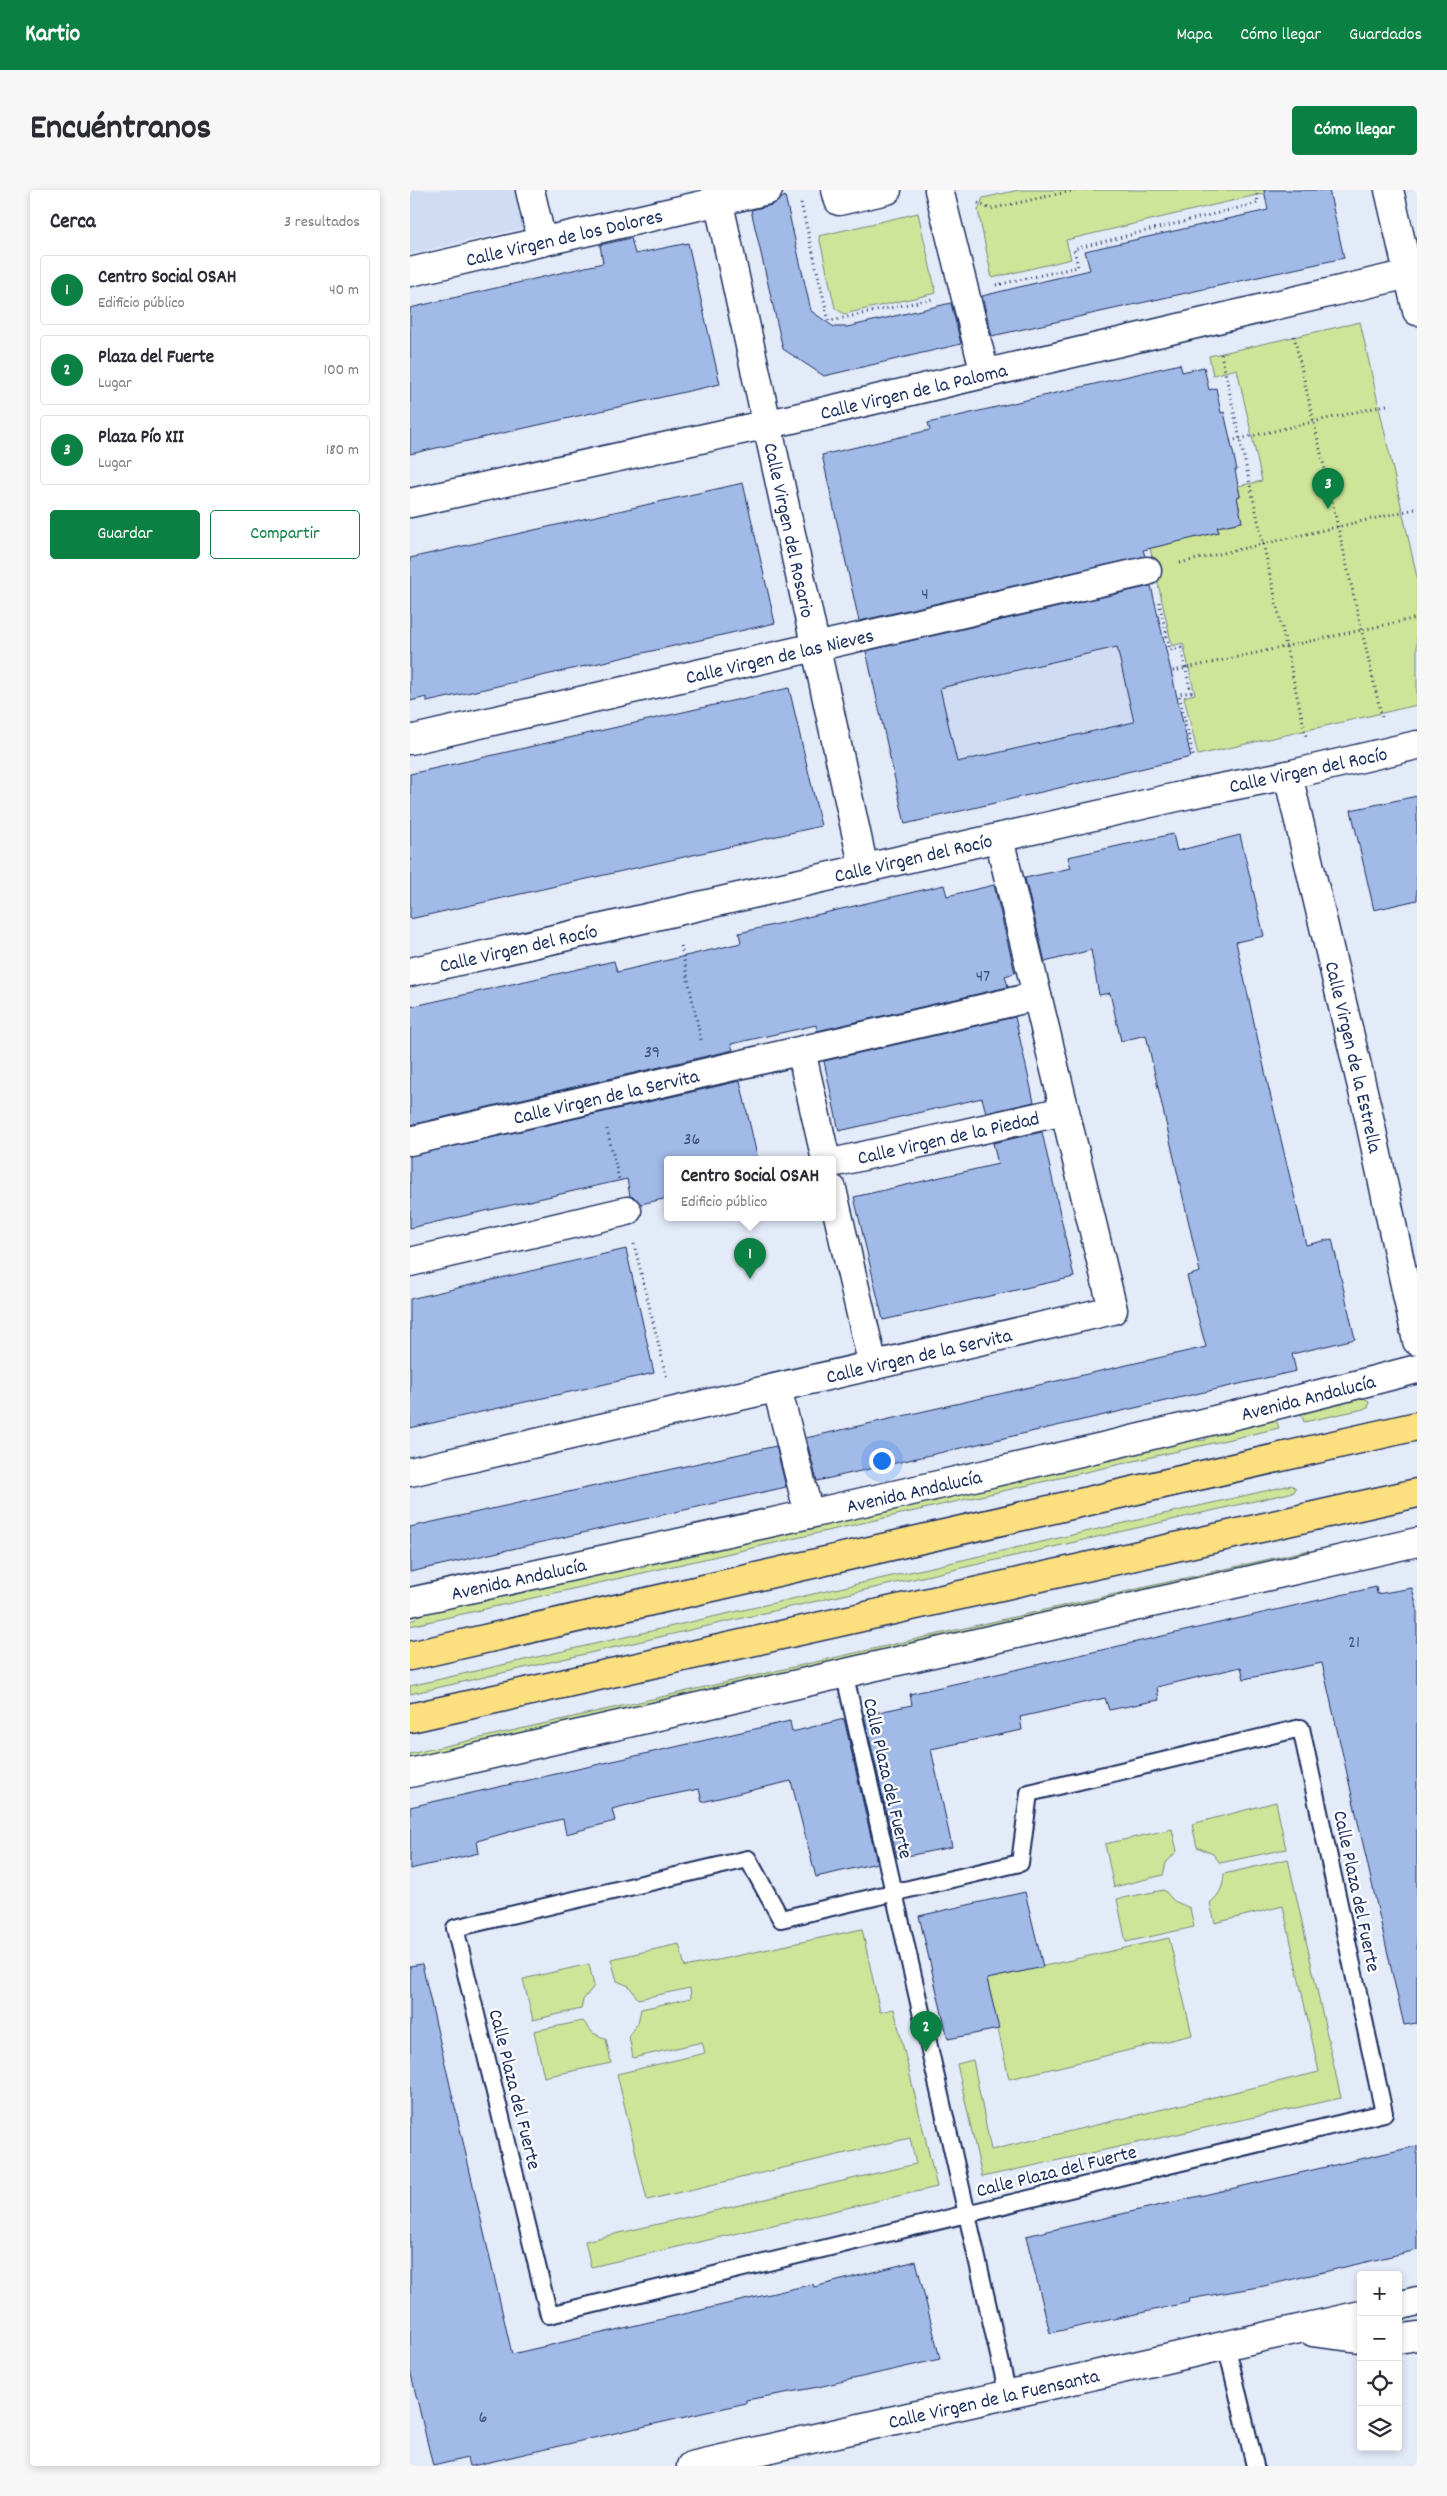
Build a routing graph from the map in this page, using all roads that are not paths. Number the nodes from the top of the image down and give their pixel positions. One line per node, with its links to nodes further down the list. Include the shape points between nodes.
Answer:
1 (530, 190): 8 (street)
2 (768, 190): 7 (street, Calle Virgen de los Dolores)
3 (836, 190): 4 (street, via 838,201)
4 (887, 190)
5 (939, 190): 12 (street)
6 (1389, 190): 10 (street)
7 (717, 196): 8 (street, Calle Virgen de los Dolores); 13 (street, Calle Virgen del Rosario)
8 (542, 242): 9 (street, Calle Virgen de los Dolores)
9 (410, 272)
10 (1413, 273): 11 (street); 12 (street, Calle Virgen de la Paloma)
11 (1417, 312)
12 (985, 374): 13 (street, Calle Virgen de la Paloma)
13 (768, 424): 14 (street, Calle Virgen de la Paloma); 16 (street, Calle Virgen del Rosario)
14 (410, 503)
15 (1149, 571): 16 (street, Calle Virgen de las Nieves)
16 (816, 648): 17 (street, Calle Virgen de las Nieves); 21 (street, Calle Virgen del Rosario)
17 (410, 740)
18 (1417, 745): 19 (street, Calle Virgen del Rocío)
19 (1288, 775): 20 (street, Calle Virgen del Rocío); 32 (street, Calle Virgen de la Estrella, via 1367,1108)
20 (999, 838): 21 (street, Calle Virgen del Rocío); 23 (street, Calle Virgen de la Servita)
21 (864, 869): 22 (street, Calle Virgen del Rocío)
22 (410, 972)
23 (1037, 996): 24 (street, Calle Virgen de la Servita); 25 (street, Calle Virgen de la Servita)
24 (800, 1051): 26 (street, Calle Virgen de la Servita); 27 (street)
25 (1064, 1110): 28 (street, Calle Virgen de la Piedad); 33 (street, Calle Virgen de la Servita, via 1113,1310)
26 (410, 1141)
27 (825, 1156)
28 (836, 1162)
29 (836, 1206): 33 (street)
30 (627, 1211): 31 (street)
31 (410, 1262)
32 (1417, 1340)
33 (873, 1366): 35 (street, Calle Virgen de la Servita)
34 (1417, 1369): 39 (street, Avenida Andalucía, via 1290,1402)
35 (778, 1388): 37 (street, Calle Virgen de la Servita); 39 (street)
36 (1417, 1426): 42 (main road)
37 (410, 1472)
38 (1417, 1493): 44 (main road)
39 (809, 1514): 41 (street, Avenida Andalucía)
40 (1417, 1542): 43 (street)
41 (410, 1602)
42 (410, 1656)
43 (844, 1672): 45 (street); 46 (lane, Calle Plaza del Fuerte)
44 (410, 1718)
45 (410, 1773)
46 (894, 1893): 47 (lane, Calle Plaza del Fuerte); 47 (lane, Calle Plaza del Fuerte, via 1020,1863 1029,1793 1302,1728 1384,2113); 47 (lane, Calle Plaza del Fuerte, via 780,1919 748,1859 455,1928 549,2315)
47 (966, 2214): 56 (lane, Calle Plaza del Fuerte)
48 (1417, 2301): 49 (street)
49 (1402, 2305)
50 (1357, 2316): 51 (street, Calle Virgen de la Fuensanta)
51 (1297, 2330): 53 (street, Calle Virgen de la Fuensanta); 55 (street, Calle Virgen de la Fuensanta)
52 (1417, 2336): 54 (street)
53 (1357, 2338)
54 (1402, 2338)
55 (1226, 2344): 56 (street, Calle Virgen de la Fuensanta); 59 (lane)
56 (1008, 2395): 57 (street, Calle Virgen de la Fuensanta)
57 (765, 2458): 58 (street, Calle Virgen de la Fuensanta)
58 (691, 2466)
59 (1255, 2466)

